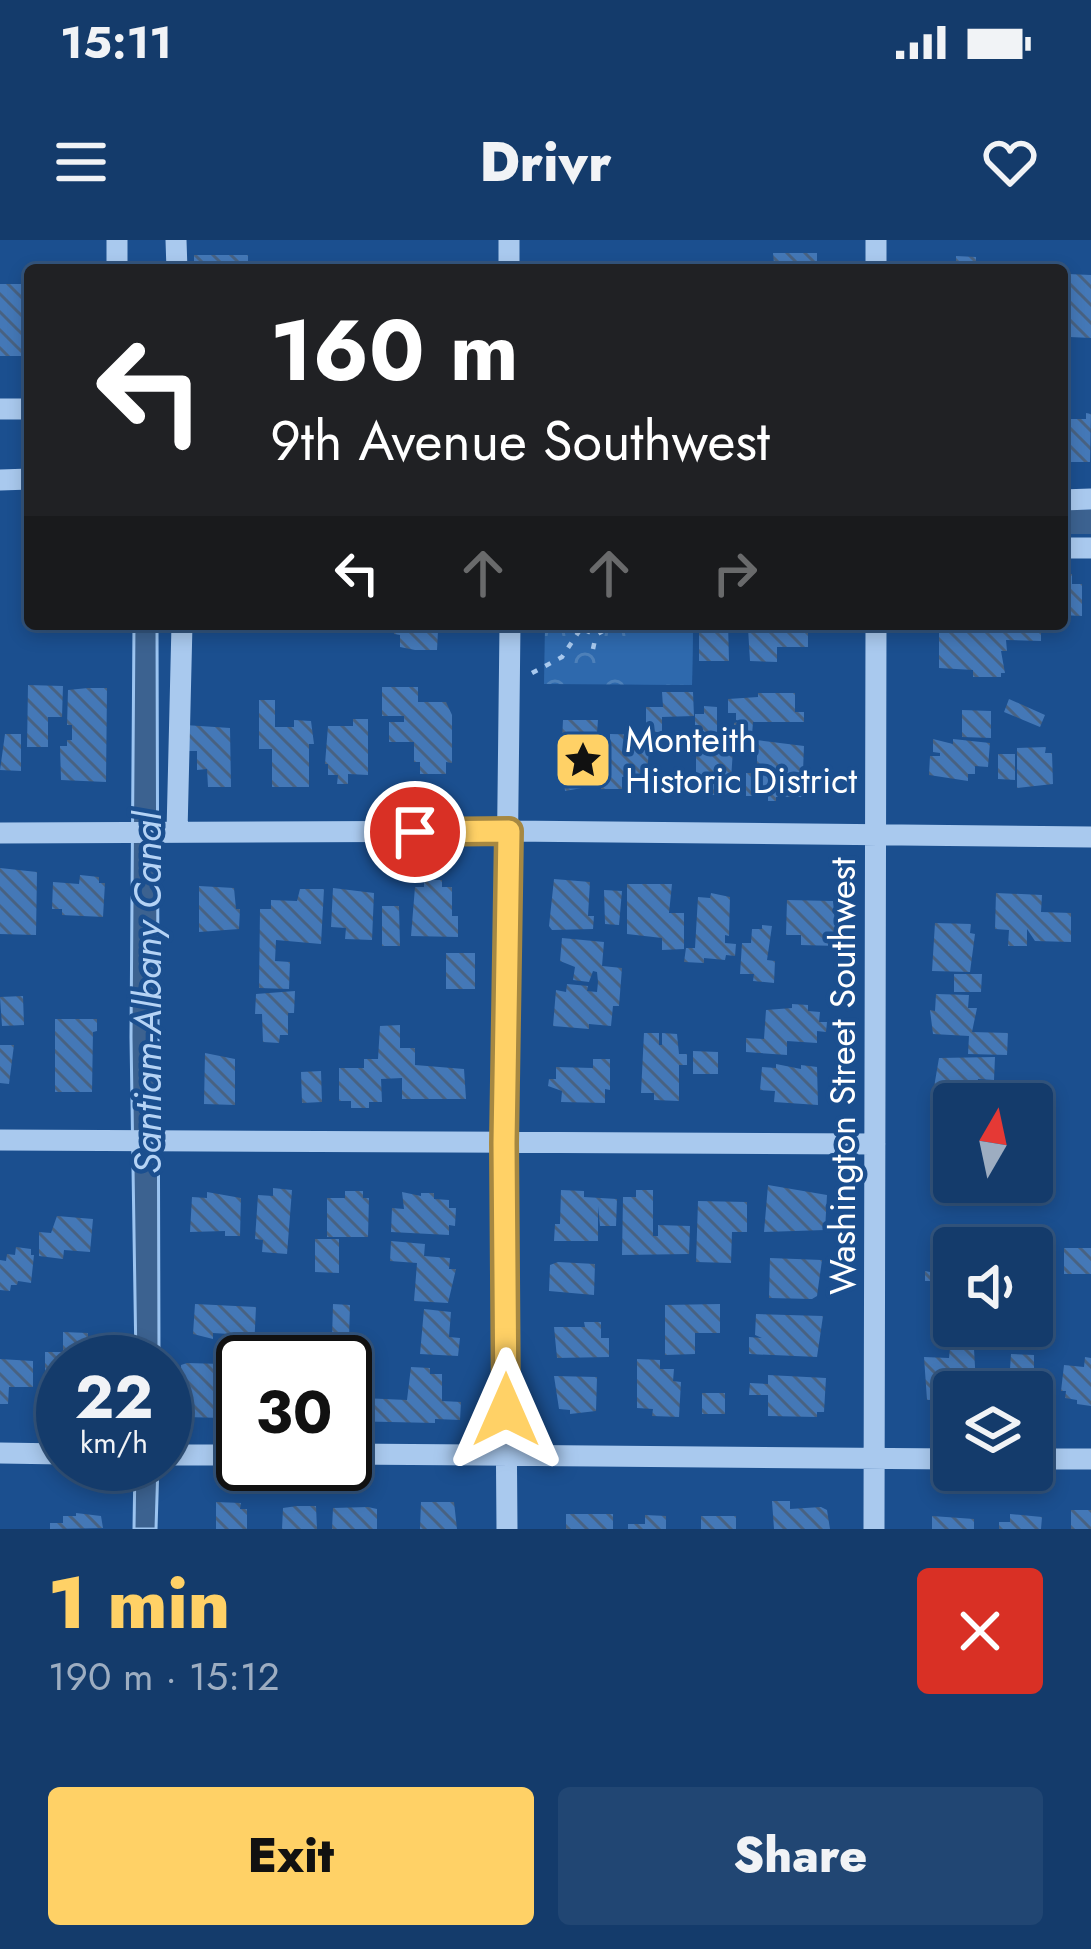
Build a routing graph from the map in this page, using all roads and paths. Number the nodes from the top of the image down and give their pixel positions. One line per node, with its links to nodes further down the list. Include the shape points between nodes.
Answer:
1 (182, 630): 11 (street)
2 (510, 630): 8 (street)
3 (580, 630): 6 (path); 8 (path, via 553,663)
4 (605, 630): 6 (path)
5 (876, 630): 12 (street, Washington Street Southwest)
6 (596, 635): 7 (path)
7 (593, 649)
8 (508, 683): 9 (street)
9 (509, 831): 11 (street); 12 (street); 15 (street)
10 (0, 833): 11 (street)
11 (170, 833)
12 (875, 837): 13 (street); 16 (street, Washington Street Southwest)
13 (1091, 837)
14 (0, 1140): 15 (street)
15 (504, 1143): 16 (street); 20 (street)
16 (875, 1144): 21 (street, Washington Street Southwest)
17 (0, 1453): 18 (street)
18 (36, 1454)
19 (372, 1454): 20 (street)
20 (506, 1454): 21 (street); 25 (street)
21 (874, 1459): 22 (street); 26 (street, Washington Street Southwest)
22 (933, 1459)
23 (1053, 1459): 24 (street)
24 (1091, 1459)
25 (507, 1529)
26 (874, 1529)

